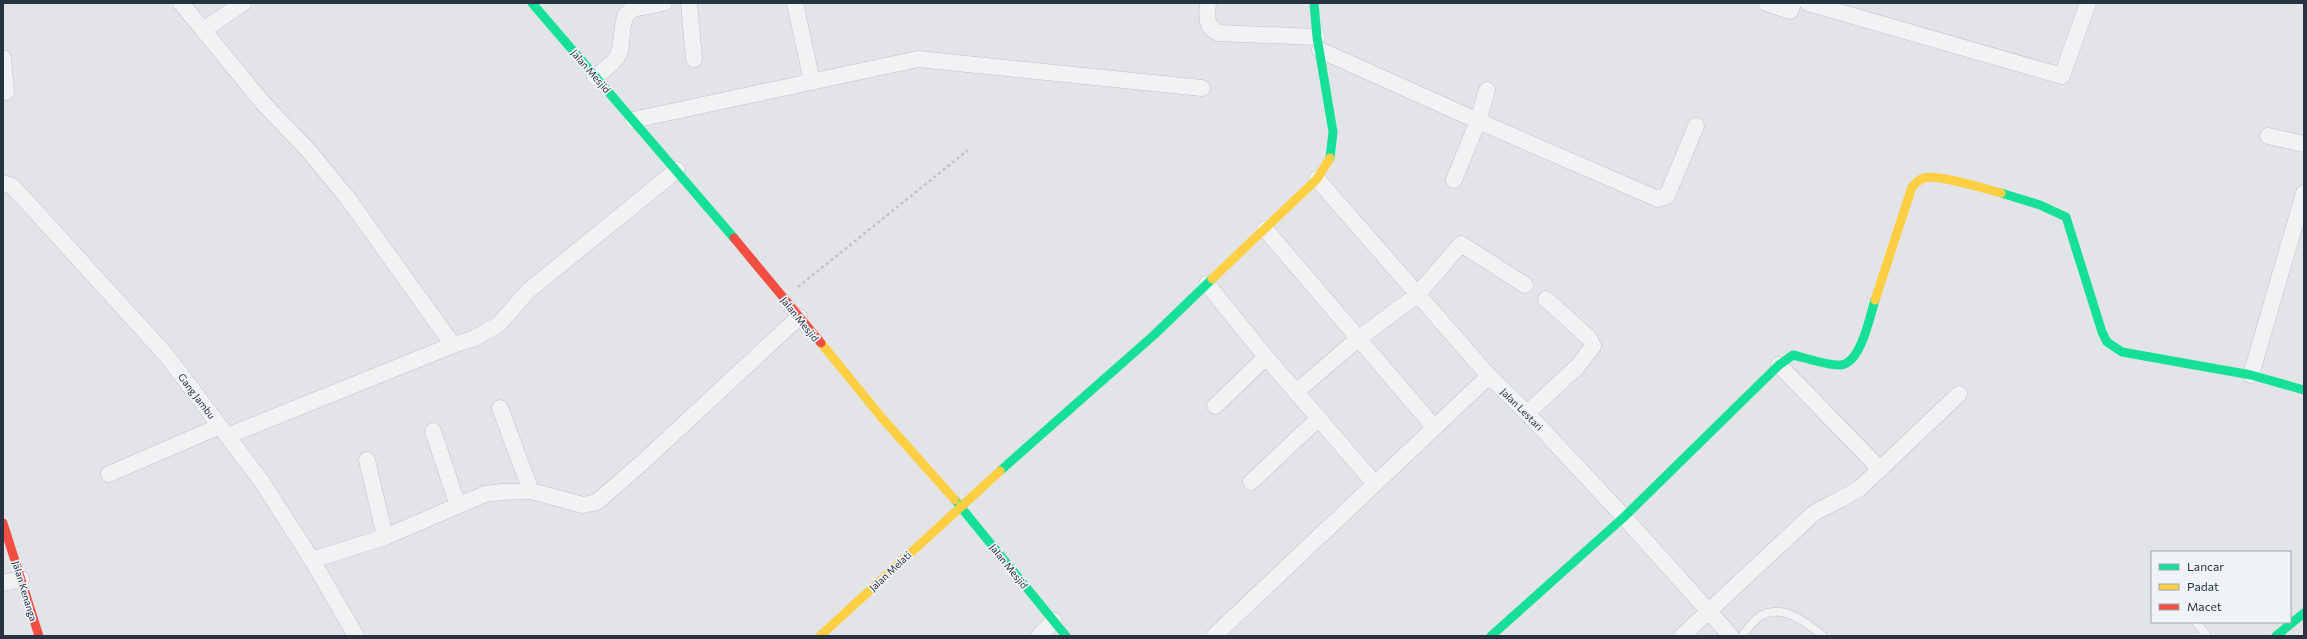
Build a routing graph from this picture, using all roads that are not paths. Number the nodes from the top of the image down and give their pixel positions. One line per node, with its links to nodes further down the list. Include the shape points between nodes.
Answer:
1 (181, 3): 13 (street)
2 (243, 3): 13 (street)
3 (532, 3): 17 (street, Jalan Mesjid)
4 (664, 3): 17 (street, via 632,9 625,16 623,43 618,57 615,63)
5 (689, 3): 16 (street)
6 (795, 3): 18 (street)
7 (1208, 3): 14 (street, via 1207,21 1212,30 1218,33)
8 (1314, 3): 14 (street, Jalan Melati)
9 (1766, 3): 10 (street, via 1790,11)
10 (1792, 3)
11 (1808, 3): 12 (street, via 2062,76)
12 (2088, 3)
13 (203, 30): 39 (street, via 349,200)
14 (1319, 44): 23 (street); 28 (street, Jalan Melati, via 1330,105 1333,147 1329,163)
15 (3, 58): 21 (street)
16 (694, 59)
17 (596, 77): 22 (street, Jalan Mesjid)
18 (812, 82): 19 (street, via 918,59); 22 (street)
19 (1202, 88)
20 (1487, 90): 23 (street)
21 (6, 92)
22 (633, 120): 27 (street, Jalan Mesjid)
23 (1478, 121): 24 (street, via 1658,199 1667,196); 29 (street)
24 (1696, 126)
25 (2268, 136): 26 (street)
26 (2304, 144)
27 (677, 170): 37 (street, Jalan Mesjid); 39 (street, via 528,291 499,324 476,338)
28 (1317, 179): 32 (street, Jalan Melati); 35 (street, Jalan Lestari)
29 (1454, 180)
30 (3, 183): 52 (street, Gang Jambu, via 12,186 37,212 167,356)
31 (2304, 193): 42 (street)
32 (1265, 229): 33 (street, Jalan Melati); 38 (street)
33 (1207, 284): 40 (street); 61 (street, Jalan Melati, via 1154,335)
34 (1525, 285): 35 (street, via 1457,240)
35 (1417, 295): 38 (street); 43 (street, Jalan Lestari)
36 (1546, 299): 49 (street, via 1589,338 1593,346 1577,367)
37 (799, 317): 59 (street, via 596,502 583,505 569,503); 61 (street, Jalan Mesjid, via 882,418)
38 (1358, 339): 45 (street); 51 (street)
39 (453, 345): 52 (street)
40 (1266, 357): 45 (street); 47 (street)
41 (1779, 365): 42 (street, via 1793,355 1841,365 1851,362 1858,352 1912,187 1920,179 1927,177 2037,204 2064,215 2102,332 2107,342 2122,352); 55 (street); 62 (street)
42 (2251, 375): 44 (street)
43 (1489, 376): 49 (street, Jalan Lestari); 51 (street)
44 (2304, 390)
45 (1297, 391): 50 (street)
46 (1959, 394): 55 (street)
47 (1215, 406)
48 (500, 408): 59 (street)
49 (1527, 413): 62 (street, Jalan Lestari)
50 (1319, 418): 57 (street); 58 (street)
51 (1434, 427): 58 (street)
52 (223, 431): 56 (street); 65 (street, Gang Jambu, via 262,482)
53 (433, 431): 60 (street)
54 (367, 460): 64 (street)
55 (1880, 469): 68 (street, via 1845,499 1828,504 1814,513)
56 (109, 474)
57 (1251, 482)
58 (1375, 484): 77 (street)
59 (531, 491): 60 (street, via 485,494)
60 (458, 506): 64 (street)
61 (960, 506): 70 (street, Jalan Mesjid); 74 (street, Jalan Melati)
62 (1624, 517): 68 (street, Jalan Lestari); 78 (street)
63 (3, 523): 66 (street, Jalan Kenanga)
64 (385, 537): 65 (street)
65 (312, 560): 73 (street, Gang Jambu)
66 (21, 579): 67 (street); 72 (street, Jalan Kenanga)
67 (3, 583)
68 (1710, 611): 79 (street); 80 (street, Jalan Lestari)
69 (2304, 612): 84 (street)
70 (1054, 621): 75 (street); 76 (street, Jalan Mesjid)
71 (2197, 623): 83 (lane)
72 (39, 636)
73 (356, 636)
74 (820, 636)
75 (1039, 636)
76 (1066, 636)
77 (1214, 636)
78 (1491, 636)
79 (1682, 636)
80 (1731, 636)
81 (1742, 636): 82 (lane, via 1758,617 1773,611 1792,615)
82 (1823, 636)
83 (2207, 636)
84 (2276, 636)

